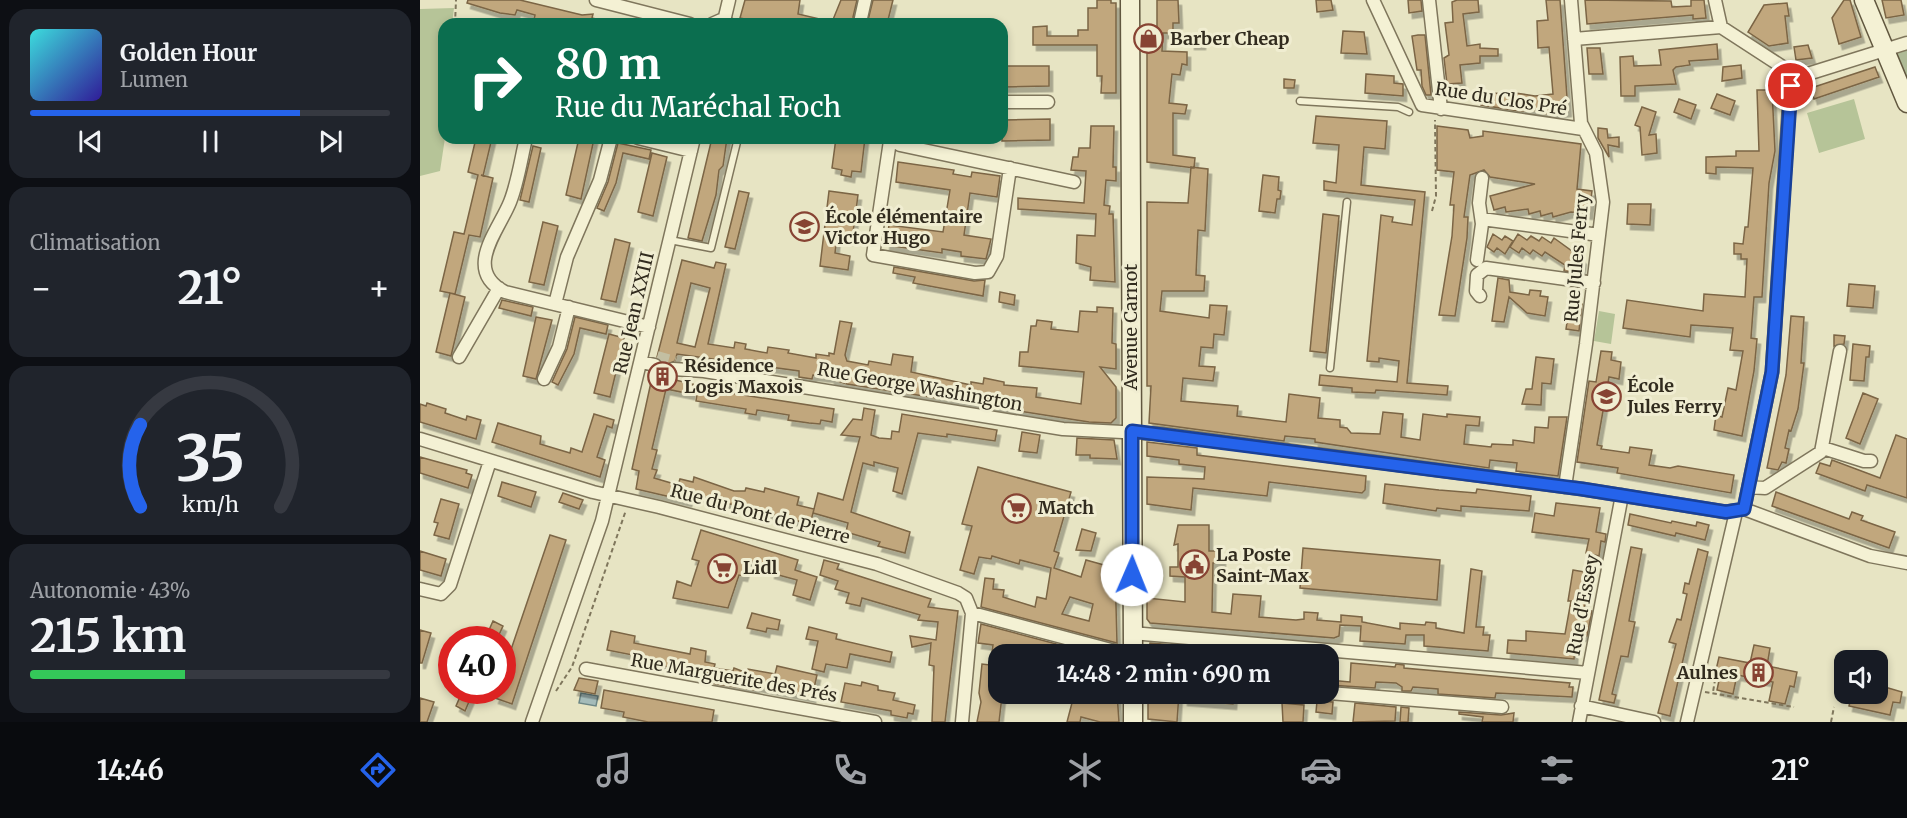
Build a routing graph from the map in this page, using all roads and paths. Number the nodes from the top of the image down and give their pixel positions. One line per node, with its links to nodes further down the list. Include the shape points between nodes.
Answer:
1 (456, 0): 11 (path)
2 (596, 0): 12 (street)
3 (729, 0): 13 (street)
4 (865, 0): 14 (street)
5 (1130, 0): 55 (street, Avenue Carnot)
6 (1373, 0): 24 (street, Rue du Clos Pré, via 1419,102)
7 (1429, 0): 24 (street)
8 (1571, 0): 16 (street, Rue Jules Ferry)
9 (1715, 0): 15 (street)
10 (1864, 0): 18 (street)
11 (455, 18)
12 (666, 18)
13 (723, 18)
14 (861, 18)
15 (1720, 27): 16 (street); 19 (street)
16 (1574, 39): 26 (street, Rue Jules Ferry)
17 (1907, 43): 18 (street)
18 (1883, 49): 19 (street); 23 (street)
19 (1798, 77): 61 (street, via 1790,90 1772,372)
20 (1300, 101): 25 (lane, via 1398,107)
21 (1008, 102): 22 (street)
22 (1048, 102)
23 (1907, 103)
24 (1438, 108): 26 (street, Rue du Clos Pré); 37 (path, via 1436,196)
25 (1409, 112)
26 (1583, 129): 39 (street, Rue Jules Ferry, via 1600,168 1603,202)
27 (525, 144): 43 (street, via 511,199 485,256 487,273)
28 (609, 144): 45 (street, via 600,180 567,257)
29 (693, 144): 40 (street, Rue Jean XXIII)
30 (737, 144): 40 (lane, via 711,248)
31 (889, 144): 33 (street, via 873,255 988,272 997,256)
32 (898, 144): 33 (street)
33 (1010, 168): 35 (street)
34 (1482, 178): 38 (street)
35 (1074, 182)
36 (1347, 201): 53 (lane)
37 (1432, 211)
38 (1482, 219): 39 (street); 41 (street)
39 (1599, 235): 42 (street, Rue Jules Ferry)
40 (670, 240): 47 (street, Rue Jean XXIII)
41 (1477, 260)
42 (1593, 282): 44 (street, via 1486,268 1477,275 1476,291); 60 (street, Rue Jules Ferry)
43 (499, 288): 45 (street); 49 (street)
44 (1480, 296)
45 (555, 304): 46 (street)
46 (569, 307): 47 (street); 54 (street, via 559,347)
47 (649, 327): 50 (street, Rue Jean XXIII)
48 (1840, 351): 57 (street)
49 (459, 357)
50 (642, 358): 51 (street); 63 (street, Rue Jean XXIII)
51 (656, 361)
52 (674, 365): 55 (street, Rue George Washington, via 1009,421 1081,430)
53 (1330, 368)
54 (544, 379)
55 (1132, 431): 60 (street, Rue George Washington); 69 (street, Avenue Carnot)
56 (420, 439): 58 (street, Rue du Pont de Pierre)
57 (1823, 448): 59 (street); 61 (street, via 1765,488)
58 (490, 460): 63 (street, Rue du Pont de Pierre); 67 (street, via 450,585 441,594)
59 (1871, 460)
60 (1565, 487): 62 (street, Rue George Washington)
61 (1749, 487): 64 (street)
62 (1622, 495): 64 (street, Rue George Washington); 74 (street, Rue d'Essey)
63 (609, 496): 68 (street, Rue du Pont de Pierre, via 877,564 958,593 966,598); 84 (street, Rue Jean XXIII)
64 (1740, 510): 66 (street, Rue George Washington, via 1870,556); 90 (street)
65 (623, 522): 77 (path, via 572,667)
66 (1907, 563)
67 (420, 589)
68 (972, 613): 70 (street); 86 (street)
69 (1132, 633): 71 (street, Avenue Carnot); 74 (street)
70 (1088, 644)
71 (1133, 644)
72 (1708, 667): 76 (path, via 1715,680)
73 (586, 669): 85 (street, Rue Marguerite des Prés)
74 (1588, 673): 80 (street, Rue d'Essey)
75 (1703, 691): 76 (path)
76 (1713, 693): 82 (path)
77 (554, 694)
78 (1339, 694): 81 (street)
79 (1133, 704): 87 (street)
80 (1581, 706): 88 (street, Rue d'Essey); 89 (street)
81 (1502, 707)
82 (1794, 707)
83 (1834, 707): 91 (path)
84 (532, 722)
85 (875, 722)
86 (962, 722)
87 (1133, 722)
88 (1579, 722)
89 (1654, 722)
90 (1687, 722)
91 (1831, 722)

